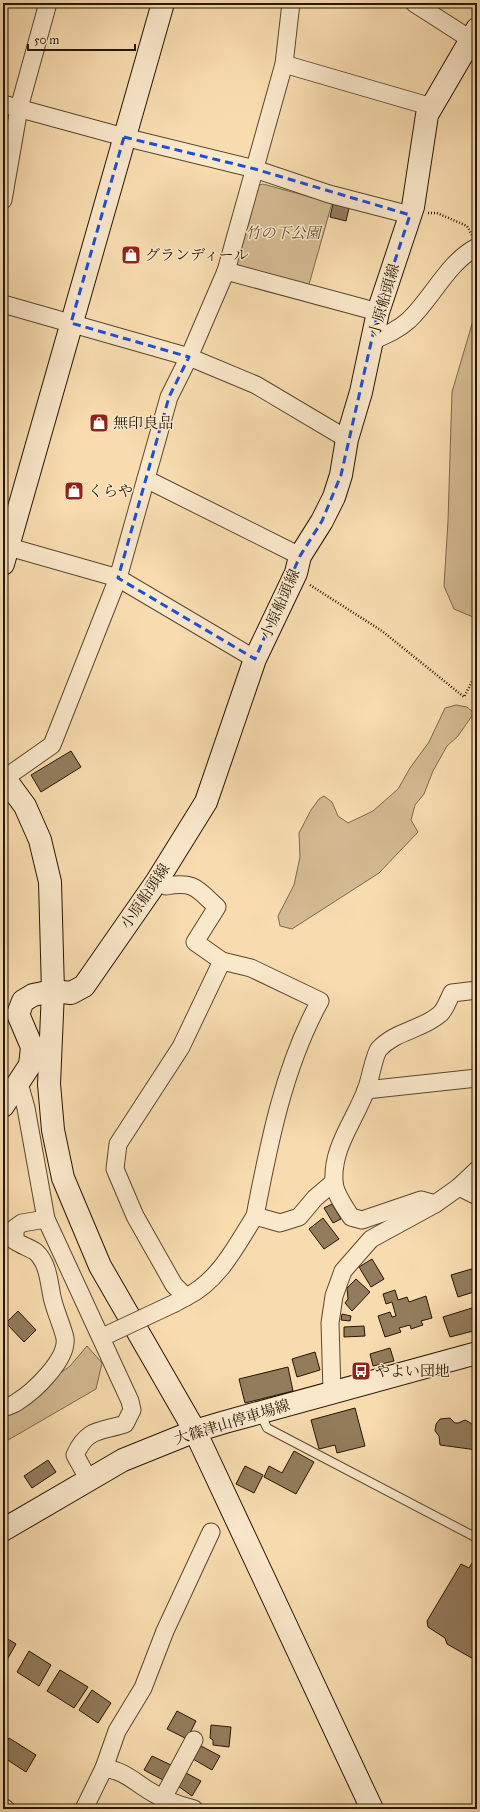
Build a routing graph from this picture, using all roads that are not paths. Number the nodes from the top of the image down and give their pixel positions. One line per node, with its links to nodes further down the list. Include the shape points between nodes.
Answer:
1 (48, 3): 7 (street)
2 (163, 3): 9 (main road)
3 (291, 3): 6 (street)
4 (414, 3): 5 (street)
5 (474, 34): 8 (main road, 小原船頭線)
6 (284, 64): 8 (street); 10 (street)
7 (11, 106): 9 (street); 11 (street)
8 (432, 107): 12 (main road, 小原船頭線, via 427,115)
9 (124, 137): 10 (street); 17 (main road)
10 (255, 169): 12 (street, via 329,194); 14 (street)
11 (3, 200)
12 (410, 216): 16 (main road, 小原船頭線)
13 (475, 243): 18 (street, via 409,320 393,332)
14 (226, 271): 16 (street); 19 (street)
15 (3, 304): 17 (street)
16 (378, 312): 18 (main road, 小原船頭線)
17 (71, 323): 19 (street); 22 (main road)
18 (372, 341): 20 (main road, 小原船頭線)
19 (189, 357): 20 (street, via 256,385); 21 (street, via 169,397)
20 (347, 439): 23 (main road, 小原船頭線, via 341,475 334,496)
21 (146, 479): 23 (street); 24 (street)
22 (6, 555): 24 (street)
23 (298, 564): 25 (main road, 小原船頭線)
24 (118, 578): 25 (street); 26 (street, via 52,745)
25 (255, 659): 27 (main road, 小原船頭線, via 206,802)
26 (4, 777): 30 (main road, via 25,806 40,840 50,882)
27 (157, 881): 28 (street, via 166,886 194,886 217,907 195,942); 30 (main road, 小原船頭線, via 84,986 71,993)
28 (222, 960): 40 (street, via 252,968 320,1001 307,1024 280,1104); 42 (street, via 181,1047 118,1144 115,1168 139,1223)
29 (477, 990): 33 (street, via 452,993 441,1014 396,1036 378,1050)
30 (53, 991): 32 (main road, 小原船頭線, via 33,995 23,1001 18,1014 32,1047 30,1064); 48 (main road, via 49,1084 52,1130 63,1178 100,1266)
31 (477, 1078): 33 (street)
32 (19, 1083): 34 (main road, 小原船頭線); 41 (street)
33 (366, 1090): 36 (street, via 341,1142)
34 (3, 1106)
35 (477, 1170): 37 (street)
36 (334, 1182): 39 (street, via 350,1217 362,1220 421,1200); 40 (street, via 315,1198 299,1217 280,1223)
37 (459, 1187): 38 (street); 39 (street)
38 (477, 1196)
39 (435, 1204): 45 (street, via 371,1239 343,1271 334,1296 330,1323)
40 (255, 1216): 42 (street, via 208,1284)
41 (46, 1219): 43 (street); 46 (street, via 22,1223 15,1228 15,1241 36,1251 45,1264 55,1313 65,1339 62,1355 32,1391 16,1403)
42 (181, 1300): 43 (street, bridge)
43 (105, 1336): 49 (street, via 132,1410 125,1424 89,1435 81,1442 75,1455)
44 (477, 1353): 45 (main road, 大篠津山停車場線)
45 (332, 1392): 47 (main road, 大篠津山停車場線)
46 (3, 1408)
47 (259, 1412): 48 (main road, 大篠津山停車場線); 52 (lane, via 267,1428)
48 (195, 1432): 49 (main road, 大篠津山停車場線, via 123,1460); 60 (main road)
49 (89, 1480): 50 (main road, 大篠津山停車場線)
50 (3, 1530)
51 (211, 1532): 54 (street, via 165,1632 143,1688 117,1731)
52 (477, 1538)
53 (194, 1740): 55 (street)
54 (104, 1768): 55 (street, via 117,1770); 58 (street)
55 (163, 1798): 59 (street)
56 (3, 1807): 57 (street)
57 (6, 1809)
58 (84, 1809)
59 (194, 1809)
60 (372, 1809)

